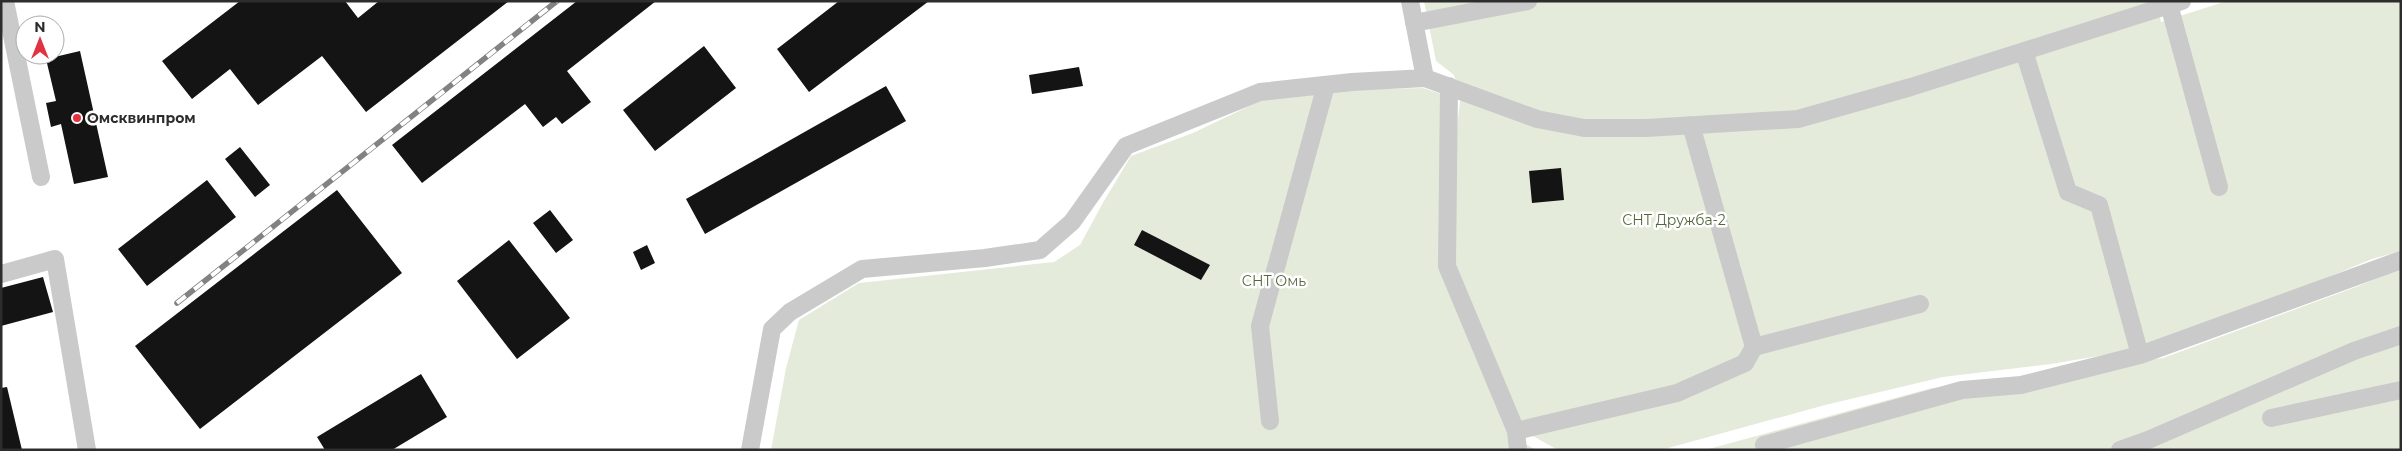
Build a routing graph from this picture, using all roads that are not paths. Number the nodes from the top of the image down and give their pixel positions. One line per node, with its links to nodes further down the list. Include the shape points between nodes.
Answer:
1 (5, 1): 11 (street)
2 (1410, 1): 5 (street)
3 (1528, 1): 5 (street)
4 (2173, 2): 6 (street); 12 (street)
5 (1414, 23): 7 (street)
6 (2024, 51): 10 (street, via 1798,119); 18 (street, via 2068,192 2099,205)
7 (1425, 78): 8 (street); 9 (street)
8 (1326, 85): 21 (street, via 1260,326); 25 (street, via 1260,92 1126,146 1072,222 1040,250 862,269 790,312 772,330)
9 (1449, 86): 10 (street, via 1537,119 1584,128); 22 (street, via 1447,266)
10 (1691, 125): 17 (street)
11 (41, 177)
12 (2219, 187)
13 (2401, 260): 18 (street)
14 (1, 274): 24 (street, via 55,259)
15 (1920, 304): 17 (street)
16 (2401, 335): 27 (street, via 2354,351)
17 (1754, 347): 22 (street, via 1745,363 1677,393)
18 (2140, 355): 23 (street, via 2021,385 1962,390)
19 (2401, 390): 20 (street)
20 (2271, 418)
21 (1270, 421)
22 (1516, 431): 26 (street)
23 (1764, 445)
24 (87, 450)
25 (750, 450)
26 (1518, 450)
27 (2120, 450)

